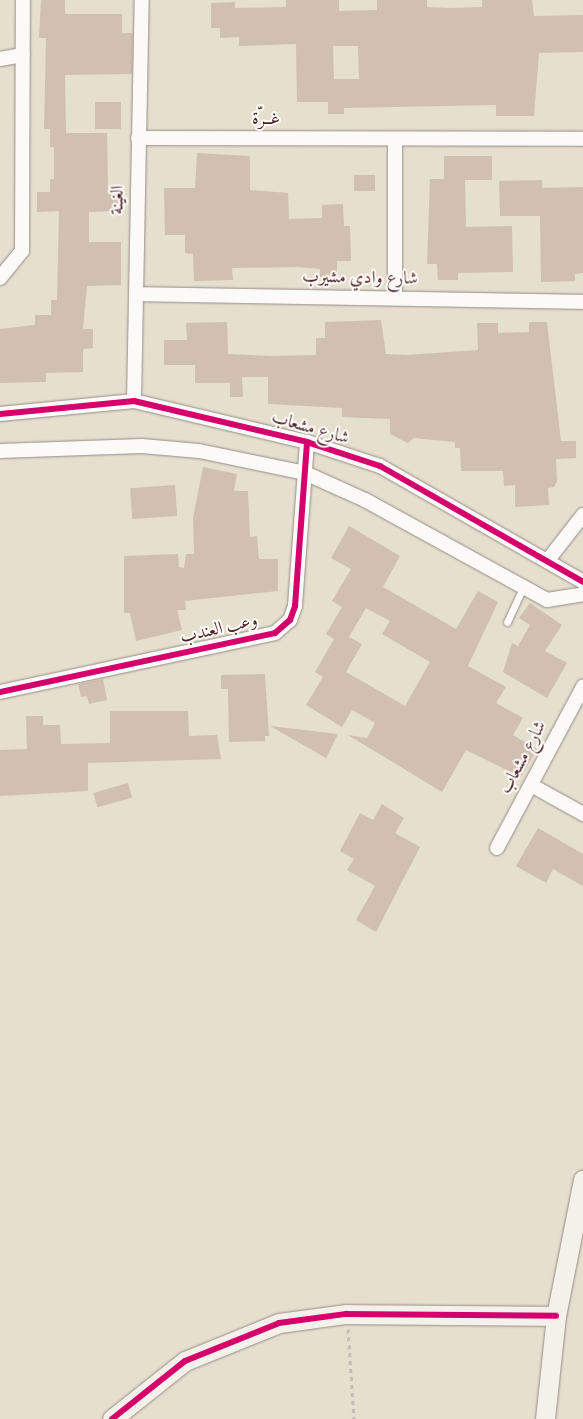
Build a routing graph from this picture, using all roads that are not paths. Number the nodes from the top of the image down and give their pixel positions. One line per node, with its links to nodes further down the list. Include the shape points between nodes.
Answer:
1 (22, 0): 3 (street)
2 (142, 0): 5 (street, الغينة)
3 (22, 55): 4 (street); 8 (street, via 22,251)
4 (0, 59)
5 (138, 138): 6 (street, غــرّة); 9 (street, الغينة)
6 (395, 139): 7 (street, غــرّة); 10 (street)
7 (583, 139)
8 (0, 278)
9 (137, 294): 10 (street, شارع وادي مشيرب); 12 (street, الغينة)
10 (395, 298): 11 (street, شارع وادي مشيرب)
11 (583, 302)
12 (134, 401): 13 (street, شارع مشعاب); 14 (street, شارع مشعاب)
13 (0, 414)
14 (307, 442): 16 (street, وعب العندب); 18 (street, شارع مشعاب, via 380,466)
15 (0, 451): 16 (street, via 142,446 199,451)
16 (305, 473): 20 (street, via 365,500); 24 (street, وعب العندب, via 296,606 290,620 275,633)
17 (583, 515): 18 (street)
18 (548, 560): 19 (street, شارع مشعاب)
19 (583, 582)
20 (524, 588): 21 (street, via 557,601); 22 (lane)
21 (583, 594)
22 (507, 622)
23 (583, 687): 25 (street, شارع مشعاب)
24 (2, 691)
25 (531, 785): 26 (street); 27 (street, شارع مشعاب)
26 (583, 814)
27 (497, 848)
28 (583, 1180): 29 (street)
29 (556, 1316): 30 (street, via 346,1314 279,1323 215,1345 156,1380); 31 (street)
30 (112, 1419)
31 (545, 1419)

